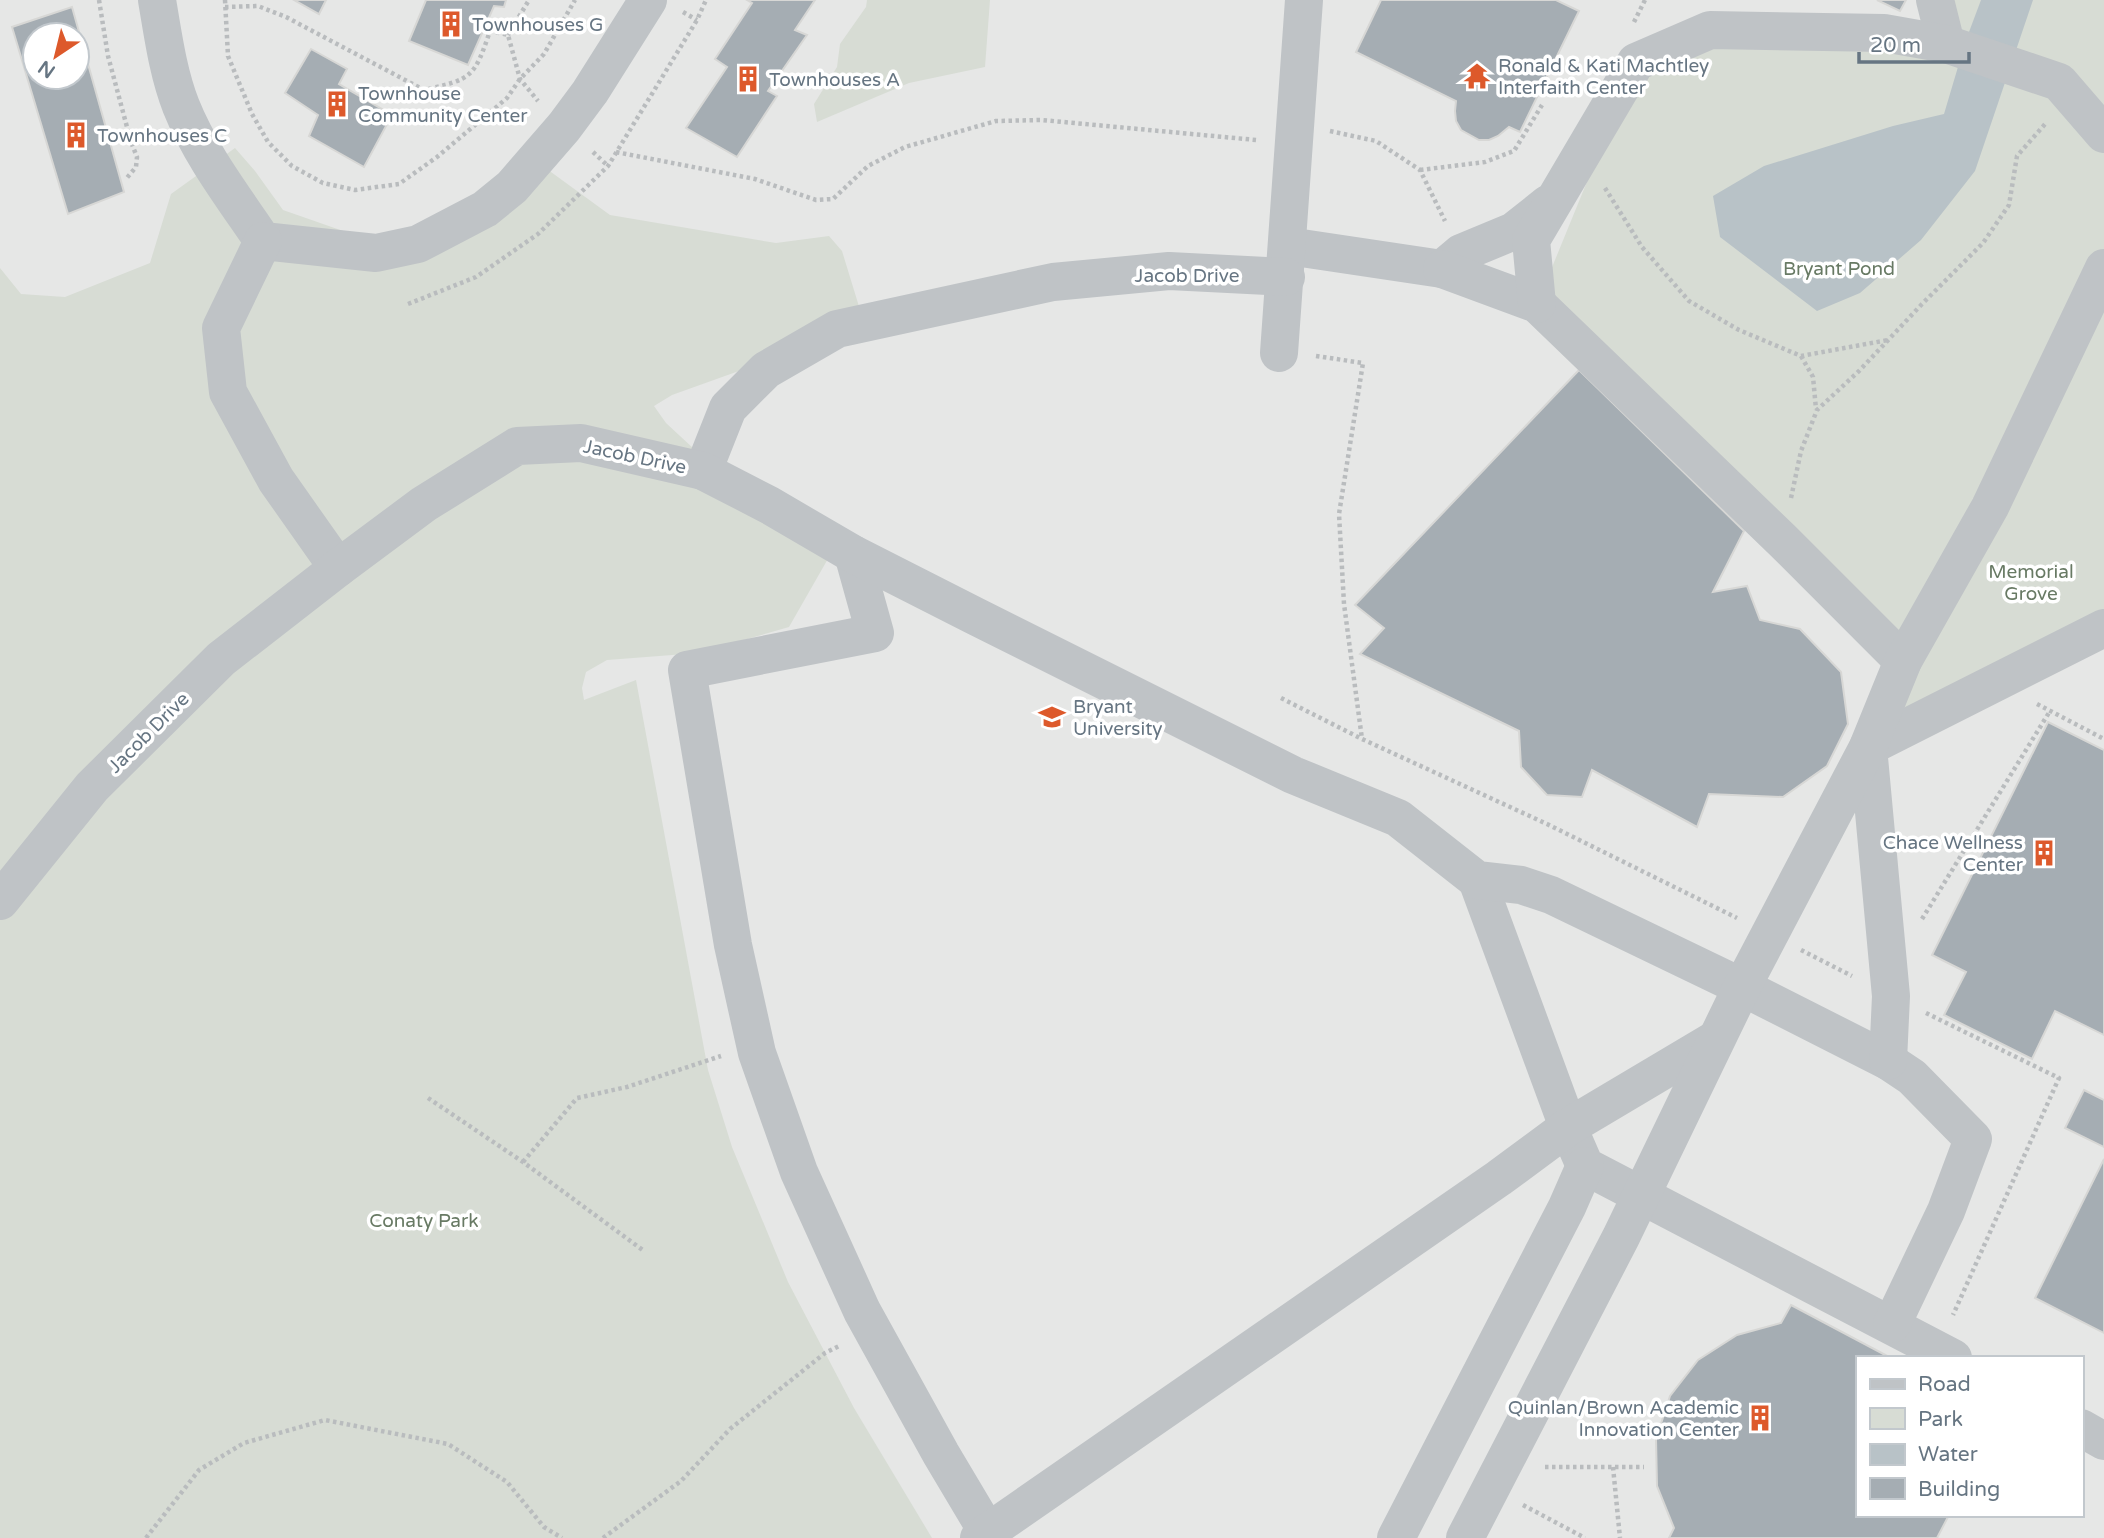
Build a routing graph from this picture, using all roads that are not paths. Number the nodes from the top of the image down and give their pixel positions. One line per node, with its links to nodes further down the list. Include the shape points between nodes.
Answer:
1 (157, 0): 8 (street, via 184,114)
2 (648, 0): 8 (street, via 564,127 512,187 485,209 418,244 376,253)
3 (1304, 0): 10 (street, via 1312,144)
4 (1935, 0): 5 (street)
5 (1946, 44): 6 (street, via 2059,82); 7 (street, via 1884,33 1710,30 1636,62)
6 (2104, 134)
7 (1553, 199): 9 (street, via 1514,231); 12 (street, via 1531,240)
8 (262, 241): 16 (street, via 222,328 228,392 276,480)
9 (1451, 261): 10 (street, Jacob Drive); 12 (street, Jacob Drive)
10 (1287, 262): 13 (street); 14 (street, Jacob Drive, via 1053,282 837,329 766,369 728,408)
11 (2104, 268): 18 (street, via 1990,507)
12 (1537, 304): 18 (street)
13 (1279, 353)
14 (703, 471): 15 (street); 16 (street, Jacob Drive, via 581,443 517,446 424,503)
15 (853, 554): 20 (street, via 1293,775 1398,818); 32 (street, via 876,633 687,670 733,945 755,1045 799,1172 872,1329)
16 (338, 568): 21 (street, Jacob Drive, via 221,659 102,777)
17 (2104, 628): 19 (street)
18 (1903, 662): 19 (street)
19 (1868, 747): 22 (street); 24 (street, via 1891,996)
20 (1477, 880): 22 (street, via 1521,885 1552,895); 25 (street)
21 (0, 901)
22 (1742, 987): 23 (street); 24 (street)
23 (1716, 1039): 25 (street); 27 (street)
24 (1888, 1061): 28 (street, via 1912,1077 1973,1139 1946,1211)
25 (1568, 1127): 26 (street); 32 (street)
26 (1585, 1166): 27 (street); 33 (street)
27 (1640, 1196): 28 (street); 34 (street)
28 (1892, 1324): 29 (street)
29 (1949, 1356)
30 (2083, 1429): 31 (street)
31 (2104, 1441)
32 (986, 1536)
33 (1396, 1538)
34 (1465, 1538)

